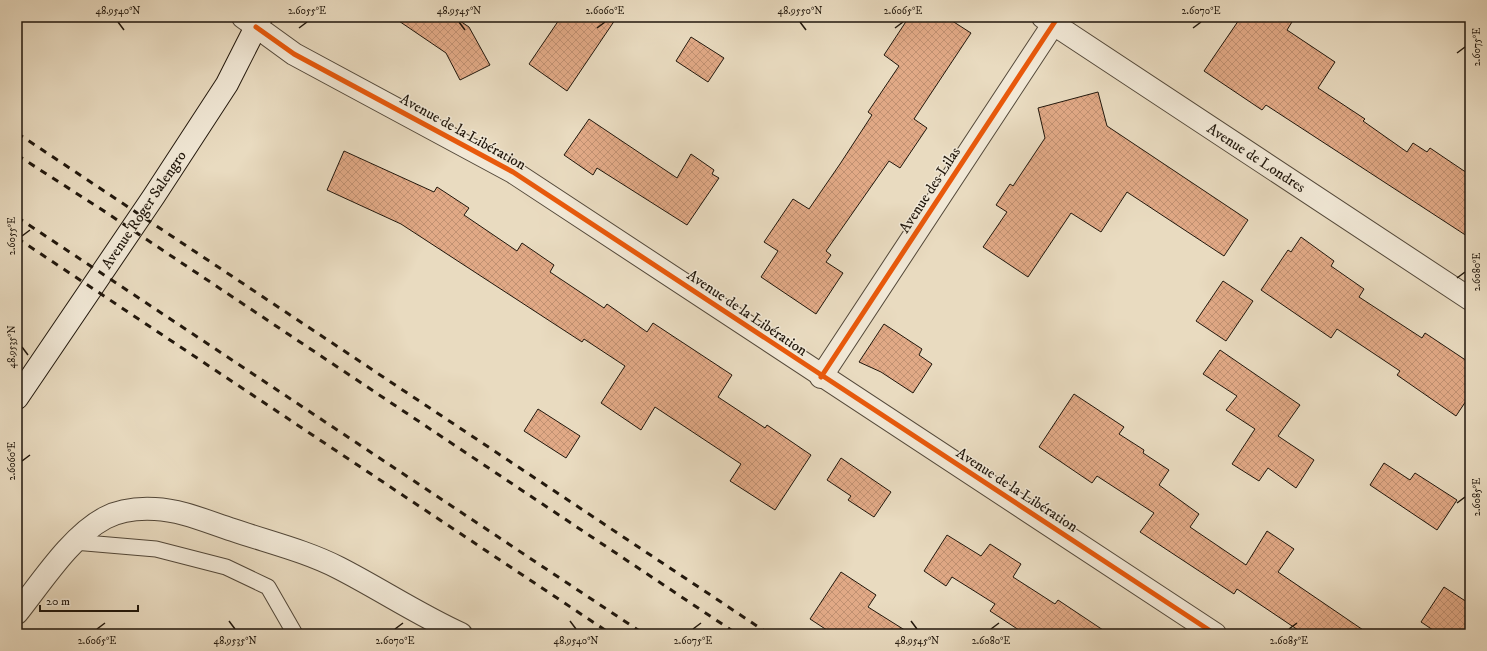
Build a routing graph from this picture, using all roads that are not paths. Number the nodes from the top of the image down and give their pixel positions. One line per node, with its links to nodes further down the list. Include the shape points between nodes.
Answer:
1 (1052, 19): 3 (street, Avenue de Londres); 4 (street, Avenue des Lilas)
2 (253, 20): 4 (street, Avenue de la Libération, via 294,54 513,172); 5 (street, Avenue Roger Salengro, via 227,84)
3 (1470, 299)
4 (821, 377): 11 (street, Avenue de la Libération)
5 (17, 398)
6 (74, 542): 7 (street); 8 (street, via 90,528 119,512 156,509 179,513 303,553 338,567); 9 (lane, via 156,549 226,567 268,587)
7 (17, 613)
8 (433, 628): 10 (street)
9 (295, 634)
10 (461, 634)
11 (1215, 634)

